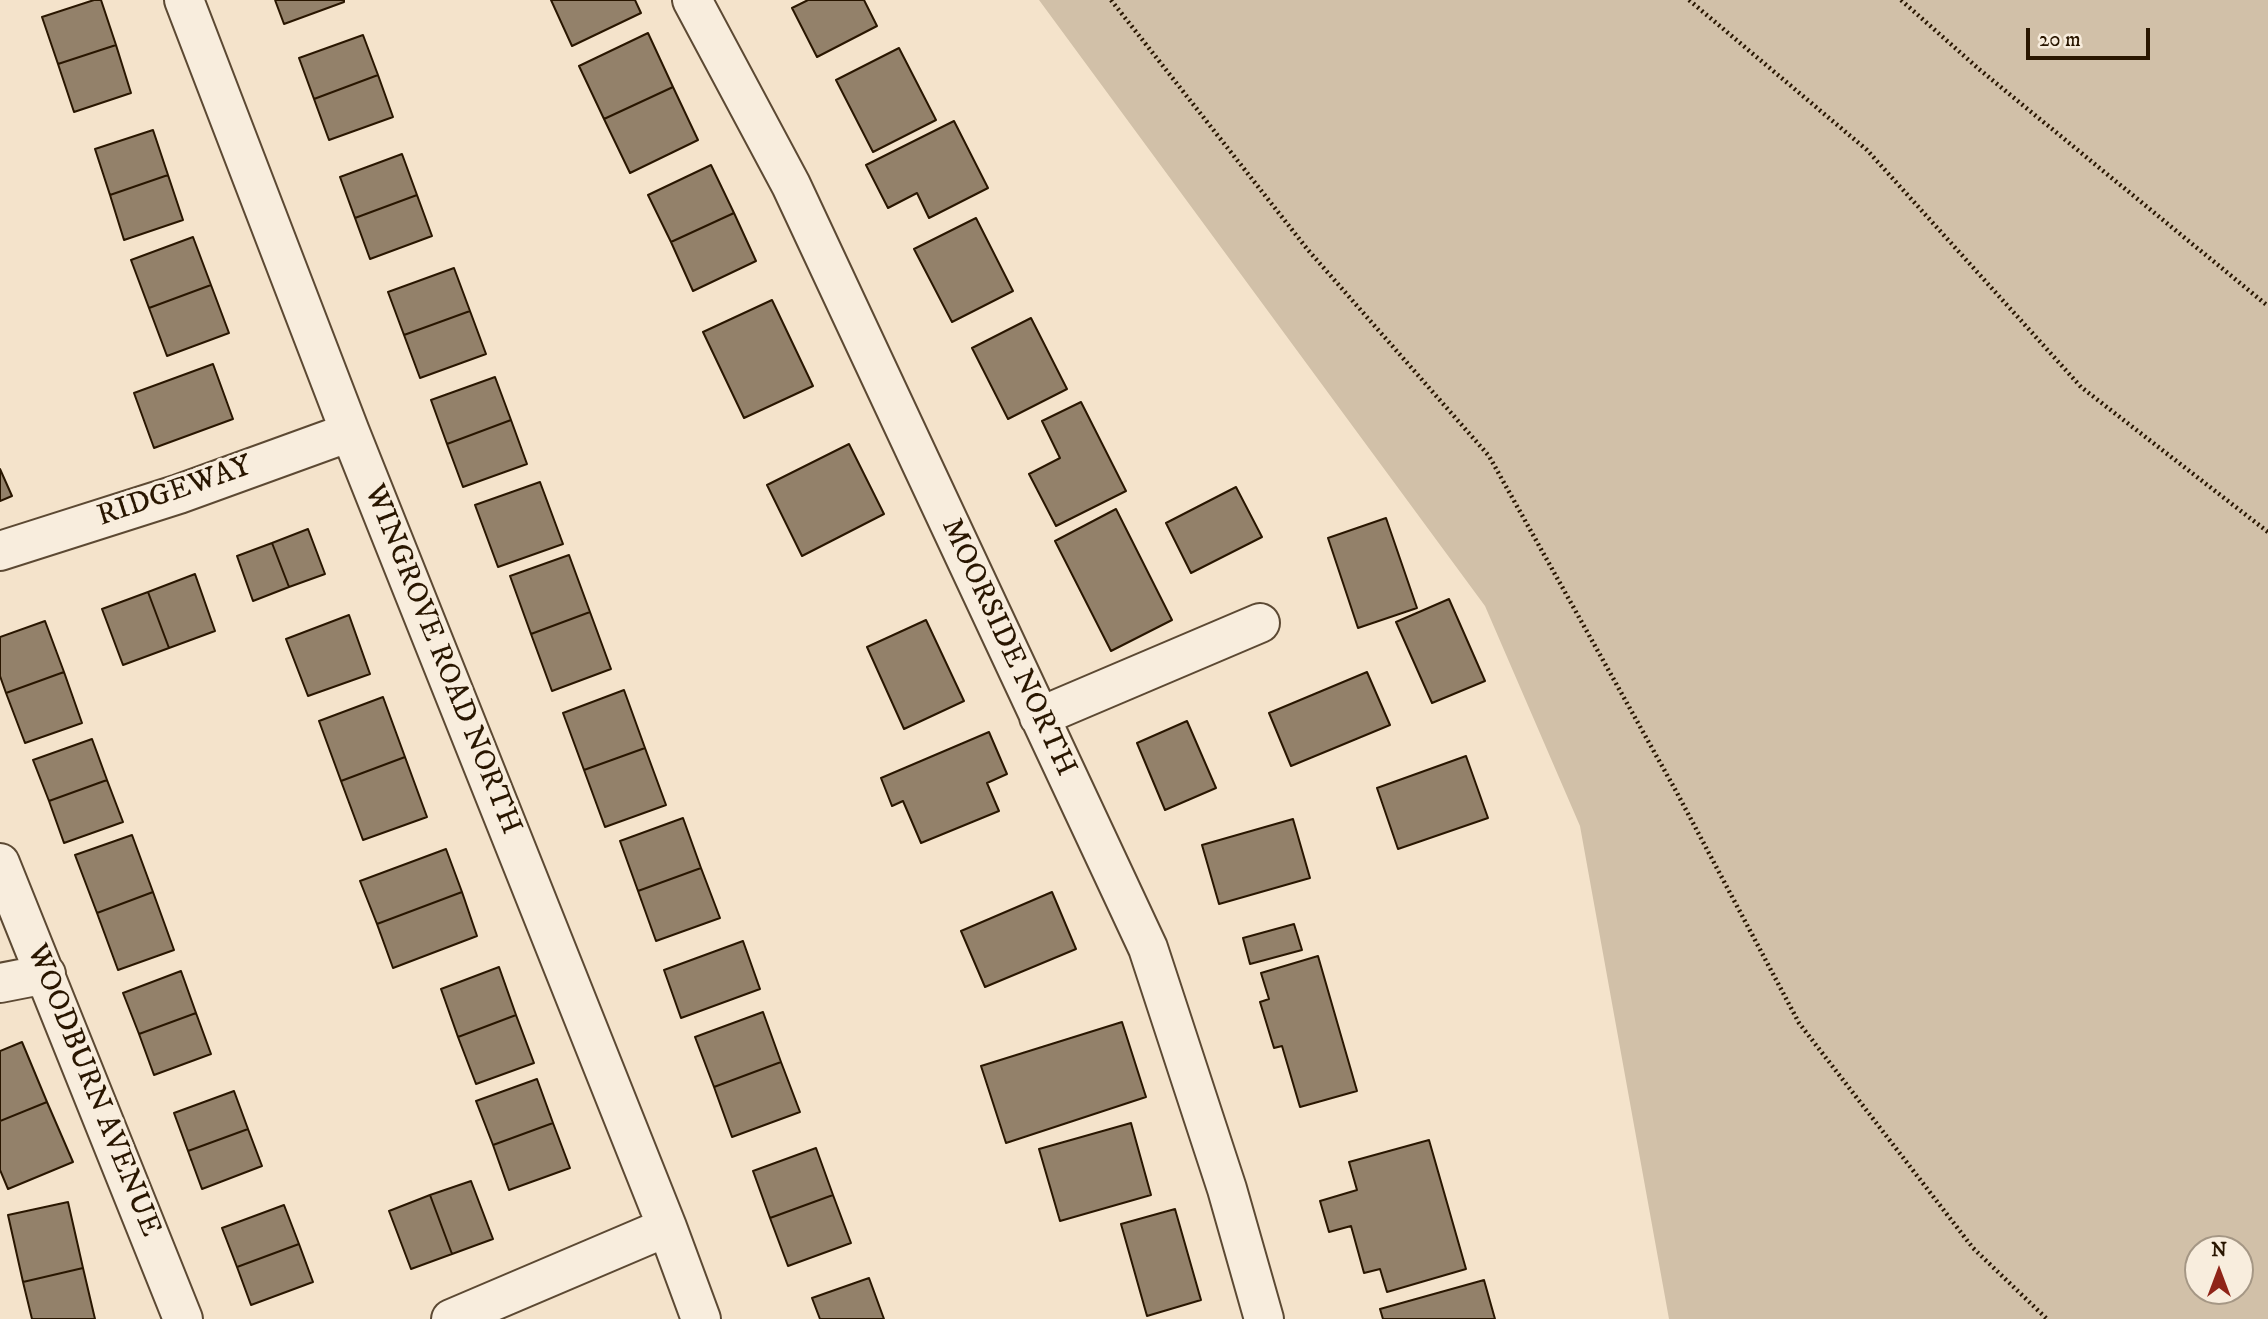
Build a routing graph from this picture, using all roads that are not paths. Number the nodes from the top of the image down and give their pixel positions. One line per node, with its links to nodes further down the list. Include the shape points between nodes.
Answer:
1 (184, 0): 3 (street, WINGROVE ROAD NORTH)
2 (692, 0): 6 (street, MOORSIDE NORTH, via 791,185)
3 (350, 432): 4 (street, RIDGEWAY, via 179,494); 10 (street, WINGROVE ROAD NORTH)
4 (0, 551)
5 (1260, 623): 6 (street)
6 (1039, 717): 14 (street, MOORSIDE NORTH, via 1148,948)
7 (0, 863): 8 (street, WOODBURN AVENUE)
8 (46, 974): 9 (street); 11 (street, WOODBURN AVENUE)
9 (0, 983)
10 (667, 1227): 12 (street); 13 (street, WINGROVE ROAD NORTH)
11 (183, 1319)
12 (451, 1319)
13 (701, 1319)
14 (1264, 1319)

